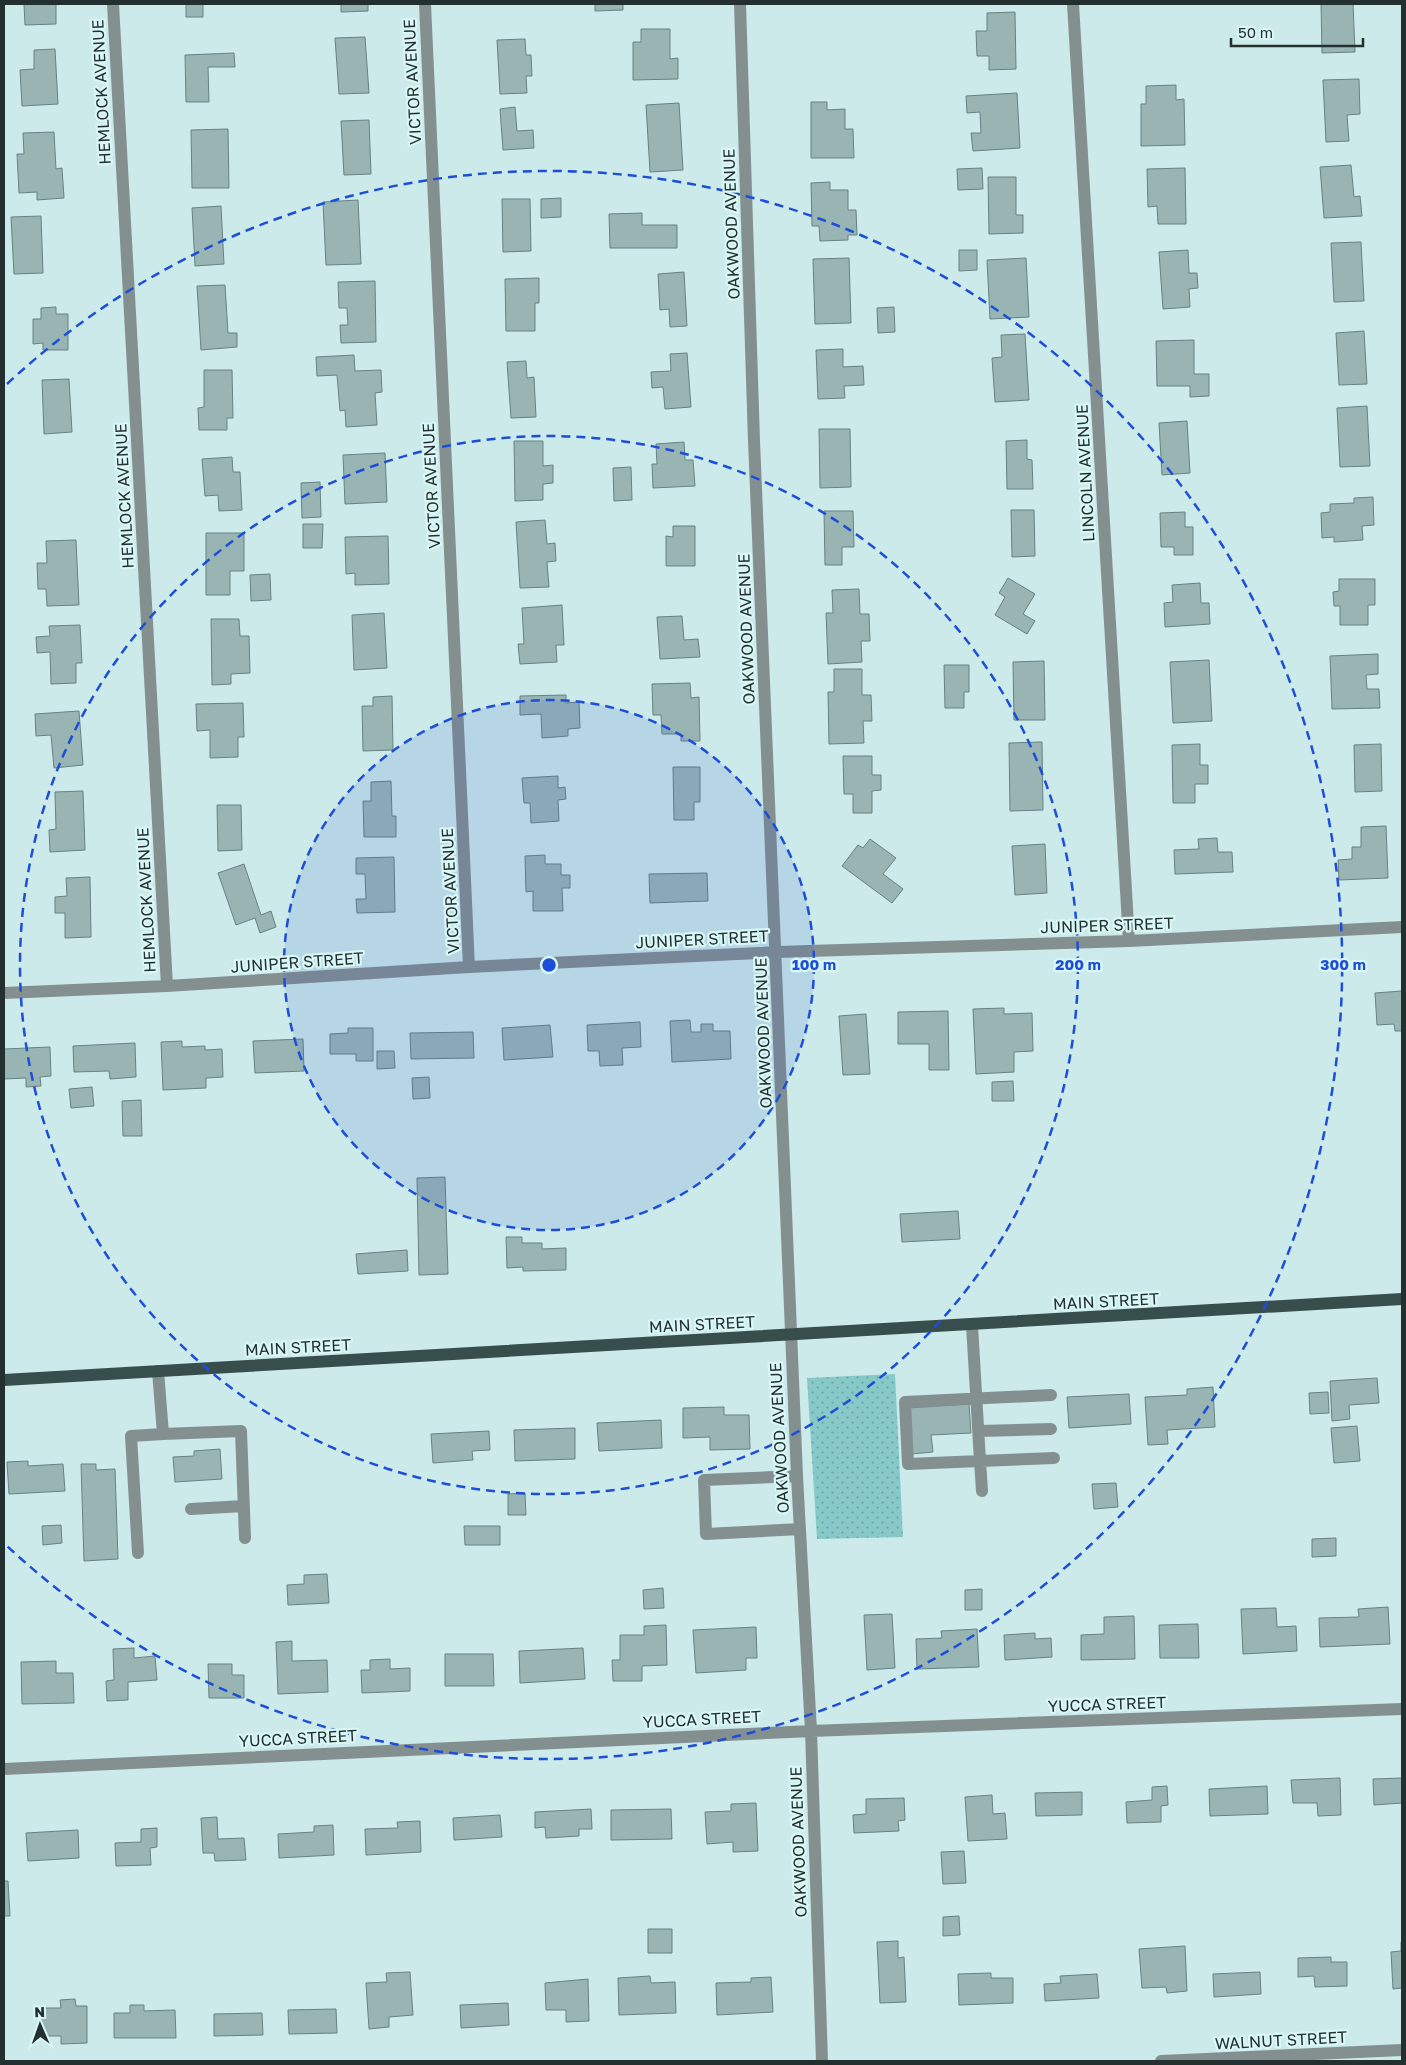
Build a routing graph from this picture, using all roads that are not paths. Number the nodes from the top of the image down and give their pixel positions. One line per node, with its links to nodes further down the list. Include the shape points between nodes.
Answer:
1 (113, 4): 9 (street, HEMLOCK AVENUE)
2 (425, 4): 8 (street, VICTOR AVENUE)
3 (740, 4): 7 (street, OAKWOOD AVENUE)
4 (1072, 4): 6 (street, LINCOLN AVENUE)
5 (1402, 927): 6 (street, JUNIPER STREET)
6 (1130, 941): 7 (street, JUNIPER STREET)
7 (776, 952): 8 (street, JUNIPER STREET); 13 (street, OAKWOOD AVENUE)
8 (469, 967): 9 (street, JUNIPER STREET)
9 (167, 986): 10 (street, JUNIPER STREET)
10 (4, 993)
11 (1402, 1299): 12 (main road, MAIN STREET)
12 (972, 1325): 13 (main road, MAIN STREET); 17 (street)
13 (791, 1336): 14 (main road, MAIN STREET); 23 (street, OAKWOOD AVENUE)
14 (158, 1371): 15 (main road, MAIN STREET); 20 (street)
15 (4, 1380)
16 (1051, 1396): 17 (street)
17 (977, 1399): 19 (street); 22 (street, via 905,1402 906,1438 908,1464)
18 (1051, 1429): 19 (street)
19 (979, 1431): 22 (street)
20 (163, 1434): 25 (street, via 241,1431); 29 (street, via 131,1436)
21 (1054, 1458): 22 (street)
22 (980, 1461): 24 (street)
23 (797, 1476): 27 (street, OAKWOOD AVENUE); 27 (street, via 704,1480 706,1534)
24 (982, 1491)
25 (244, 1506): 26 (street); 28 (street)
26 (191, 1509)
27 (800, 1529): 31 (street, OAKWOOD AVENUE)
28 (245, 1538)
29 (138, 1553)
30 (1402, 1709): 31 (street, YUCCA STREET)
31 (811, 1731): 32 (street, YUCCA STREET); 34 (street, OAKWOOD AVENUE)
32 (4, 1768)
33 (1402, 2050): 35 (street, WALNUT STREET)
34 (822, 2061)
35 (1161, 2061)

